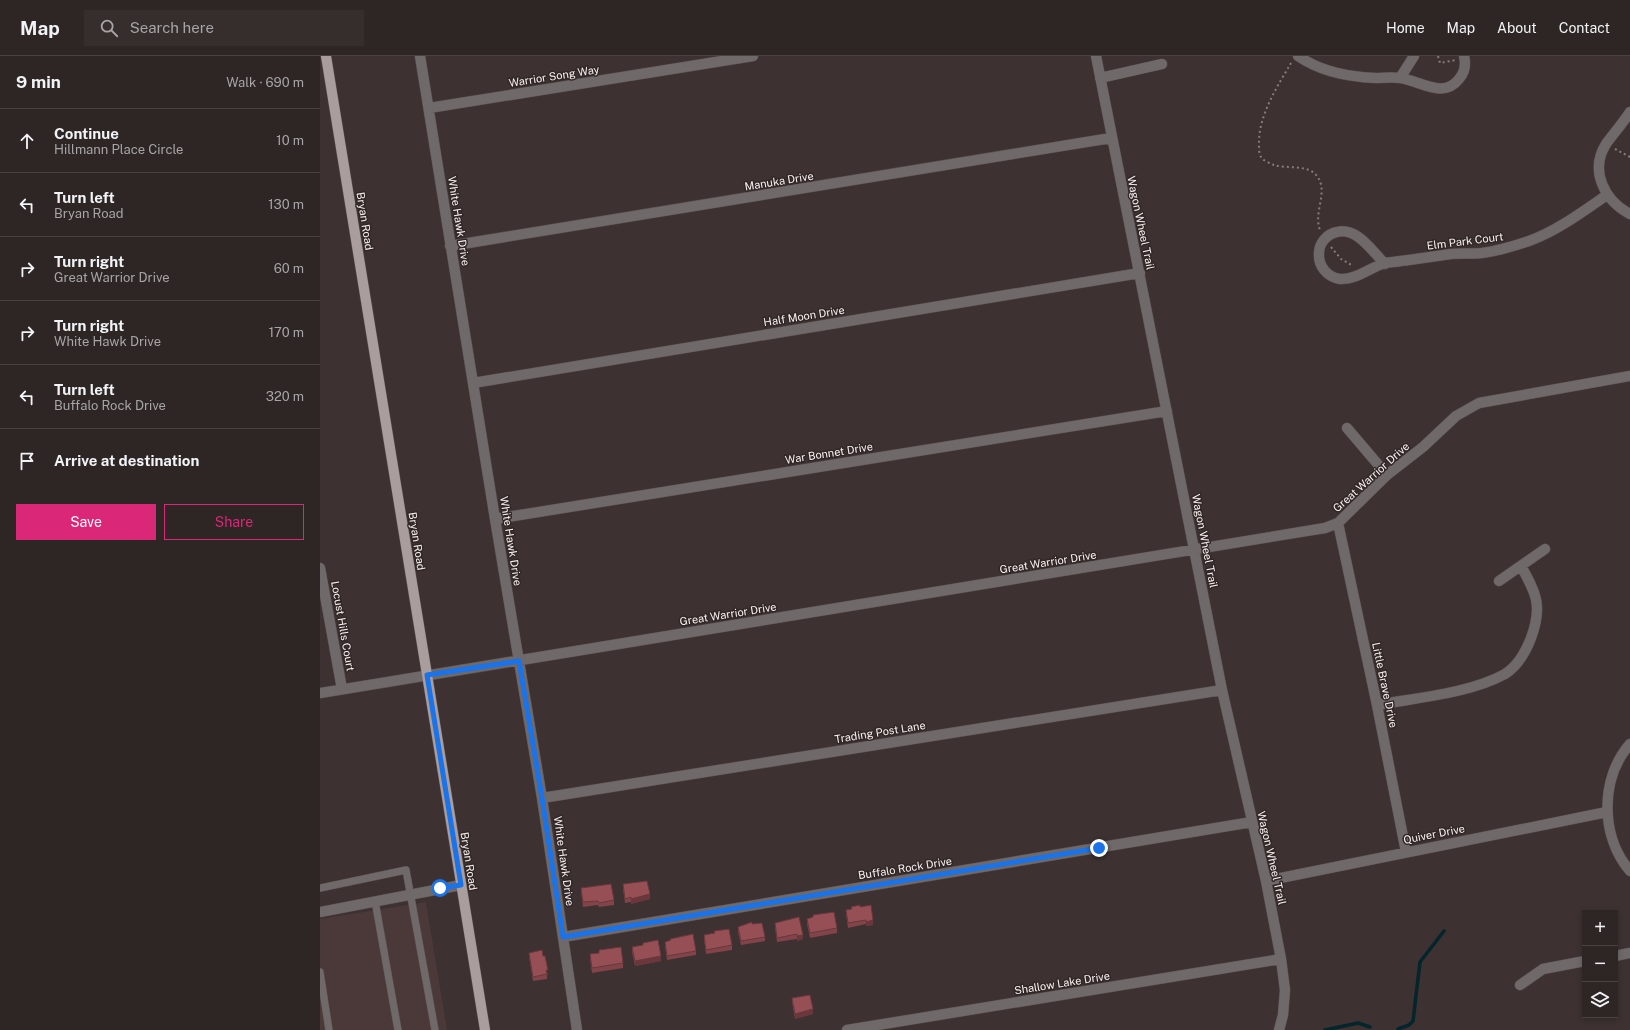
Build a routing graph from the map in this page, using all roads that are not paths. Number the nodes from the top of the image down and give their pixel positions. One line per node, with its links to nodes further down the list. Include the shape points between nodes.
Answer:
1 (326, 56): 32 (main road, Bryan Road)
2 (420, 56): 11 (street, White Hawk Drive)
3 (753, 56): 11 (street, Warrior Song Way)
4 (1096, 56): 9 (street, Wagon Wheel Trail)
5 (1414, 56): 10 (street)
6 (1461, 58): 10 (street, via 1465,68 1463,74 1449,86 1434,88)
7 (1295, 59): 10 (street, via 1337,73 1366,78)
8 (1162, 64): 9 (street)
9 (1100, 78): 13 (street, Wagon Wheel Trail)
10 (1400, 78)
11 (429, 108): 16 (street, White Hawk Drive)
12 (1630, 112): 14 (street, via 1601,155 1601,178)
13 (1111, 138): 16 (street, Manuka Drive); 18 (street, Wagon Wheel Trail)
14 (1607, 195): 15 (street, via 1620,209); 17 (street, Elm Park Court, via 1557,228 1518,245 1487,252 1452,254)
15 (1630, 214)
16 (450, 246): 20 (street, White Hawk Drive)
17 (1385, 264): 17 (street, Elm Park Court, via 1351,277 1336,278 1321,266 1319,250 1322,243 1333,233 1348,231 1356,235)
18 (1140, 273): 20 (street, Half Moon Drive); 21 (street, Wagon Wheel Trail)
19 (1630, 376): 23 (street, Great Warrior Drive, via 1479,403 1456,416)
20 (473, 383): 24 (street, White Hawk Drive)
21 (1167, 411): 24 (street, War Bonnet Drive); 27 (street, Wagon Wheel Trail)
22 (1347, 428): 23 (street)
23 (1387, 475): 25 (street, Great Warrior Drive)
24 (495, 519): 31 (street, White Hawk Drive)
25 (1338, 523): 27 (street, Great Warrior Drive, via 1325,528); 36 (street, Little Brave Drive)
26 (1545, 549): 28 (street)
27 (1195, 550): 31 (street, Great Warrior Drive); 34 (street, Wagon Wheel Trail)
28 (1521, 566): 30 (street); 36 (street, via 1534,591 1538,607 1536,625 1525,654 1506,674 1475,687)
29 (320, 568): 33 (street, Locust Hills Court)
30 (1499, 581)
31 (519, 661): 32 (street, Great Warrior Drive); 38 (street, White Hawk Drive)
32 (427, 675): 33 (street, Great Warrior Drive); 44 (main road, Bryan Road)
33 (342, 689): 35 (street, Great Warrior Drive)
34 (1222, 690): 38 (street, Trading Post Lane); 40 (street, Wagon Wheel Trail)
35 (320, 693)
36 (1377, 705): 41 (street, Little Brave Drive)
37 (1630, 744): 39 (street, via 1623,751 1614,770)
38 (542, 798): 49 (street, White Hawk Drive)
39 (1607, 812): 41 (street, Quiver Drive); 42 (street, via 1614,845)
40 (1252, 822): 43 (street, Wagon Wheel Trail); 49 (street, Buffalo Rock Drive)
41 (1406, 852): 43 (street, Quiver Drive)
42 (1630, 871)
43 (1266, 881): 52 (street, Wagon Wheel Trail)
44 (461, 885): 46 (street); 59 (main road, Bryan Road)
45 (320, 888): 46 (lane, via 406,870)
46 (411, 893): 47 (street); 58 (lane)
47 (375, 901): 48 (street); 57 (lane)
48 (320, 912)
49 (563, 937): 60 (street, White Hawk Drive)
50 (1630, 953): 51 (street)
51 (1618, 955)
52 (1281, 959): 61 (street, Shallow Lake Drive); 62 (street, Wagon Wheel Trail, via 1286,990)
53 (1582, 962): 55 (street, via 1543,969)
54 (320, 972): 56 (lane)
55 (1520, 985)
56 (329, 1030)
57 (398, 1030)
58 (435, 1030)
59 (485, 1030)
60 (577, 1030)
61 (847, 1030)
62 (1279, 1030)

